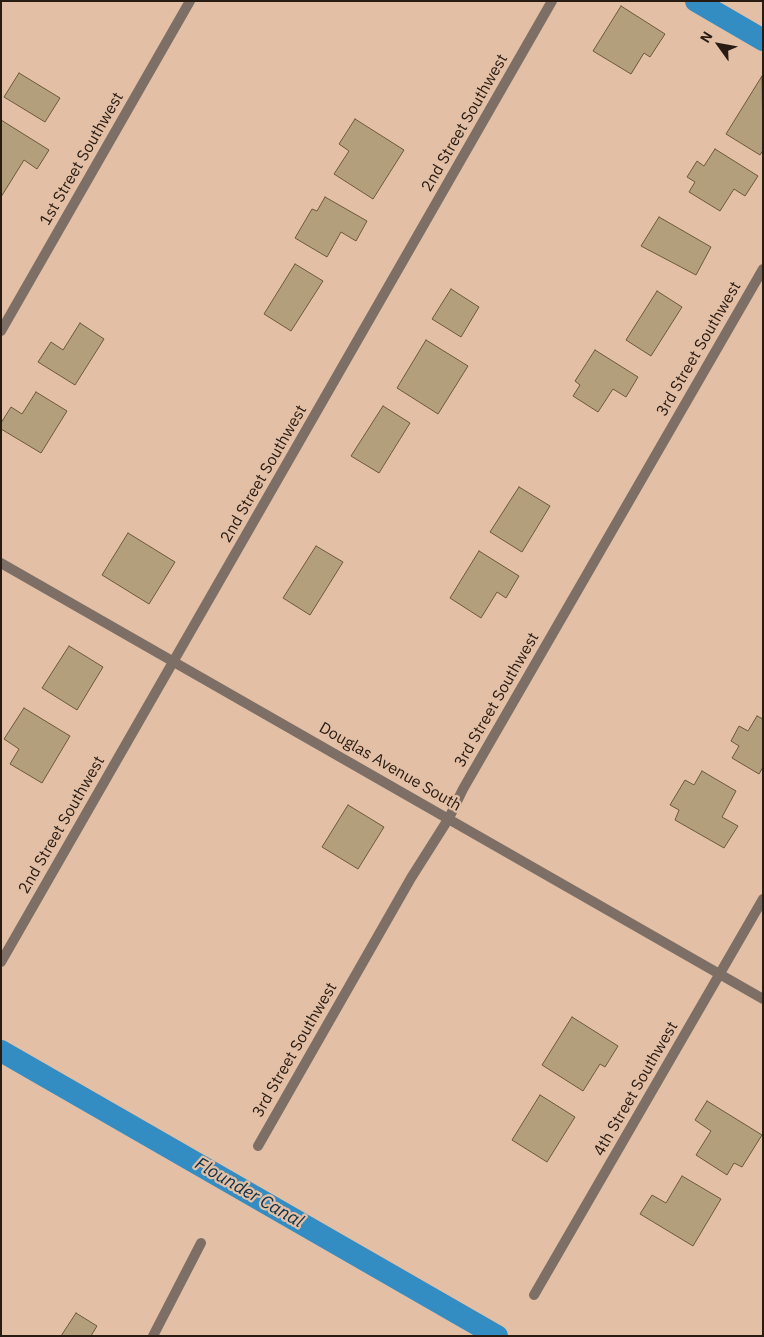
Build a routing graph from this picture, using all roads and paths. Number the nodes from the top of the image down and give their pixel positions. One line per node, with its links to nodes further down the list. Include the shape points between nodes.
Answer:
1 (190, 1): 4 (street, 1st Street Southwest)
2 (552, 1): 6 (street, 2nd Street Southwest)
3 (763, 269): 7 (street, 3rd Street Southwest, via 463,788)
4 (1, 331)
5 (1, 563): 6 (street, Douglas Avenue South)
6 (174, 661): 7 (street, Douglas Avenue South); 9 (street, 2nd Street Southwest)
7 (449, 818): 10 (street, Douglas Avenue South); 12 (street, 3rd Street Southwest, via 411,878)
8 (763, 899): 10 (street, 4th Street Southwest)
9 (1, 962)
10 (720, 974): 11 (street, Douglas Avenue South); 14 (street, 4th Street Southwest)
11 (763, 999)
12 (258, 1146)
13 (200, 1243): 15 (street)
14 (534, 1295)
15 (153, 1336)

